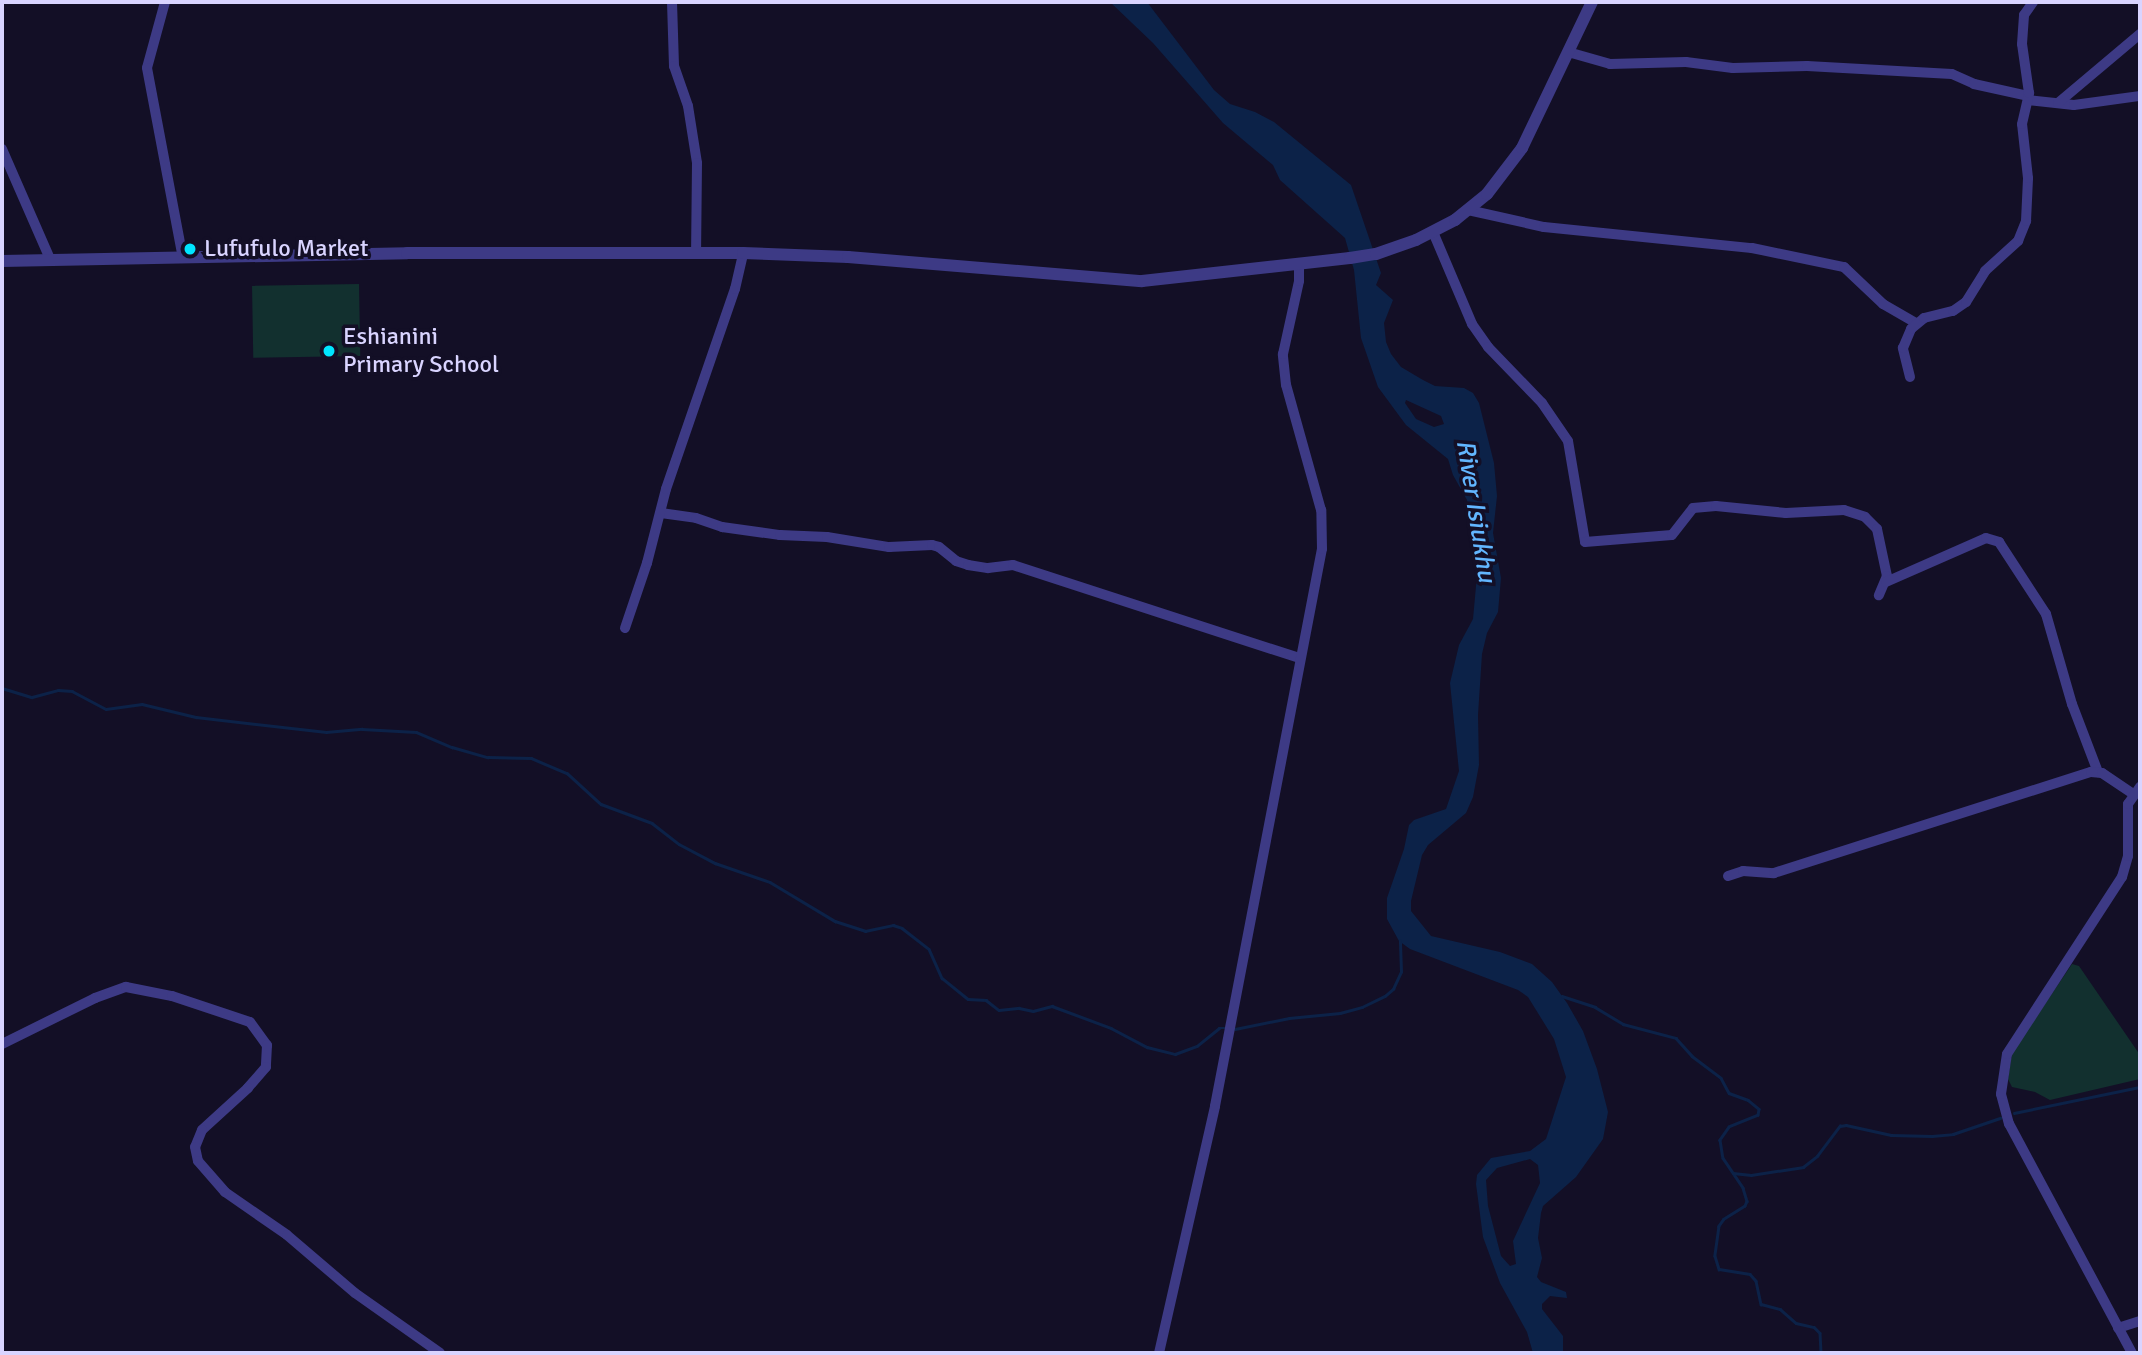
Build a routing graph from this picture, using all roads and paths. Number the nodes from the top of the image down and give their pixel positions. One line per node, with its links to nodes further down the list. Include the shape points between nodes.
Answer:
1 (165, 2): 15 (street, via 147,68)
2 (672, 2): 13 (street, via 674,66 688,106 697,163)
3 (1592, 2): 6 (street)
4 (2033, 2): 8 (street, via 2024,15 2022,44)
5 (2140, 34): 9 (street)
6 (1568, 52): 8 (street, via 1610,64 1686,62 1734,68 1807,66 1952,74); 11 (street, via 1515,160)
7 (2140, 96): 9 (street)
8 (2028, 98): 9 (street); 19 (street, via 2022,124 2028,163 2026,216 2018,240 1985,271 1959,308)
9 (2058, 103)
10 (2, 149): 16 (street)
11 (1468, 210): 12 (street); 19 (street, via 1544,227 1752,248 1844,267 1882,304)
12 (1433, 232): 18 (street, via 1376,254); 22 (street, via 1472,324 1542,403 1568,441 1585,542 1672,535 1692,508 1786,513 1844,510 1865,517 1877,529)
13 (696, 253): 14 (street); 15 (street)
14 (743, 253): 18 (street, via 848,257 1131,281); 21 (street)
15 (183, 258): 16 (street)
16 (50, 259): 17 (street)
17 (2, 261)
18 (1299, 265): 25 (street, via 1283,354 1286,385 1323,526 1314,600)
19 (1916, 323): 20 (street, via 1903,348)
20 (1910, 377)
21 (661, 513): 24 (street); 25 (street, via 780,535 889,547 932,545 968,565 1013,565)
22 (1886, 582): 23 (street); 26 (street, via 1986,538 1999,542 2046,614)
23 (1880, 595)
24 (625, 628)
25 (1300, 658): 33 (street, via 1216,1106)
26 (2098, 772): 27 (street); 28 (street, via 2057,781 1774,873 1743,871)
27 (2137, 791): 31 (street, via 2128,804 2128,856 2122,877 2007,1054 2001,1094 2009,1125)
28 (1728, 876)
29 (2, 1044): 32 (street, via 126,987 172,996 250,1022 267,1045 266,1067 202,1130 195,1147 198,1161 225,1192)
30 (2140, 1321): 31 (street)
31 (2118, 1328): 34 (street)
32 (440, 1353)
33 (1159, 1353)
34 (2132, 1353)

